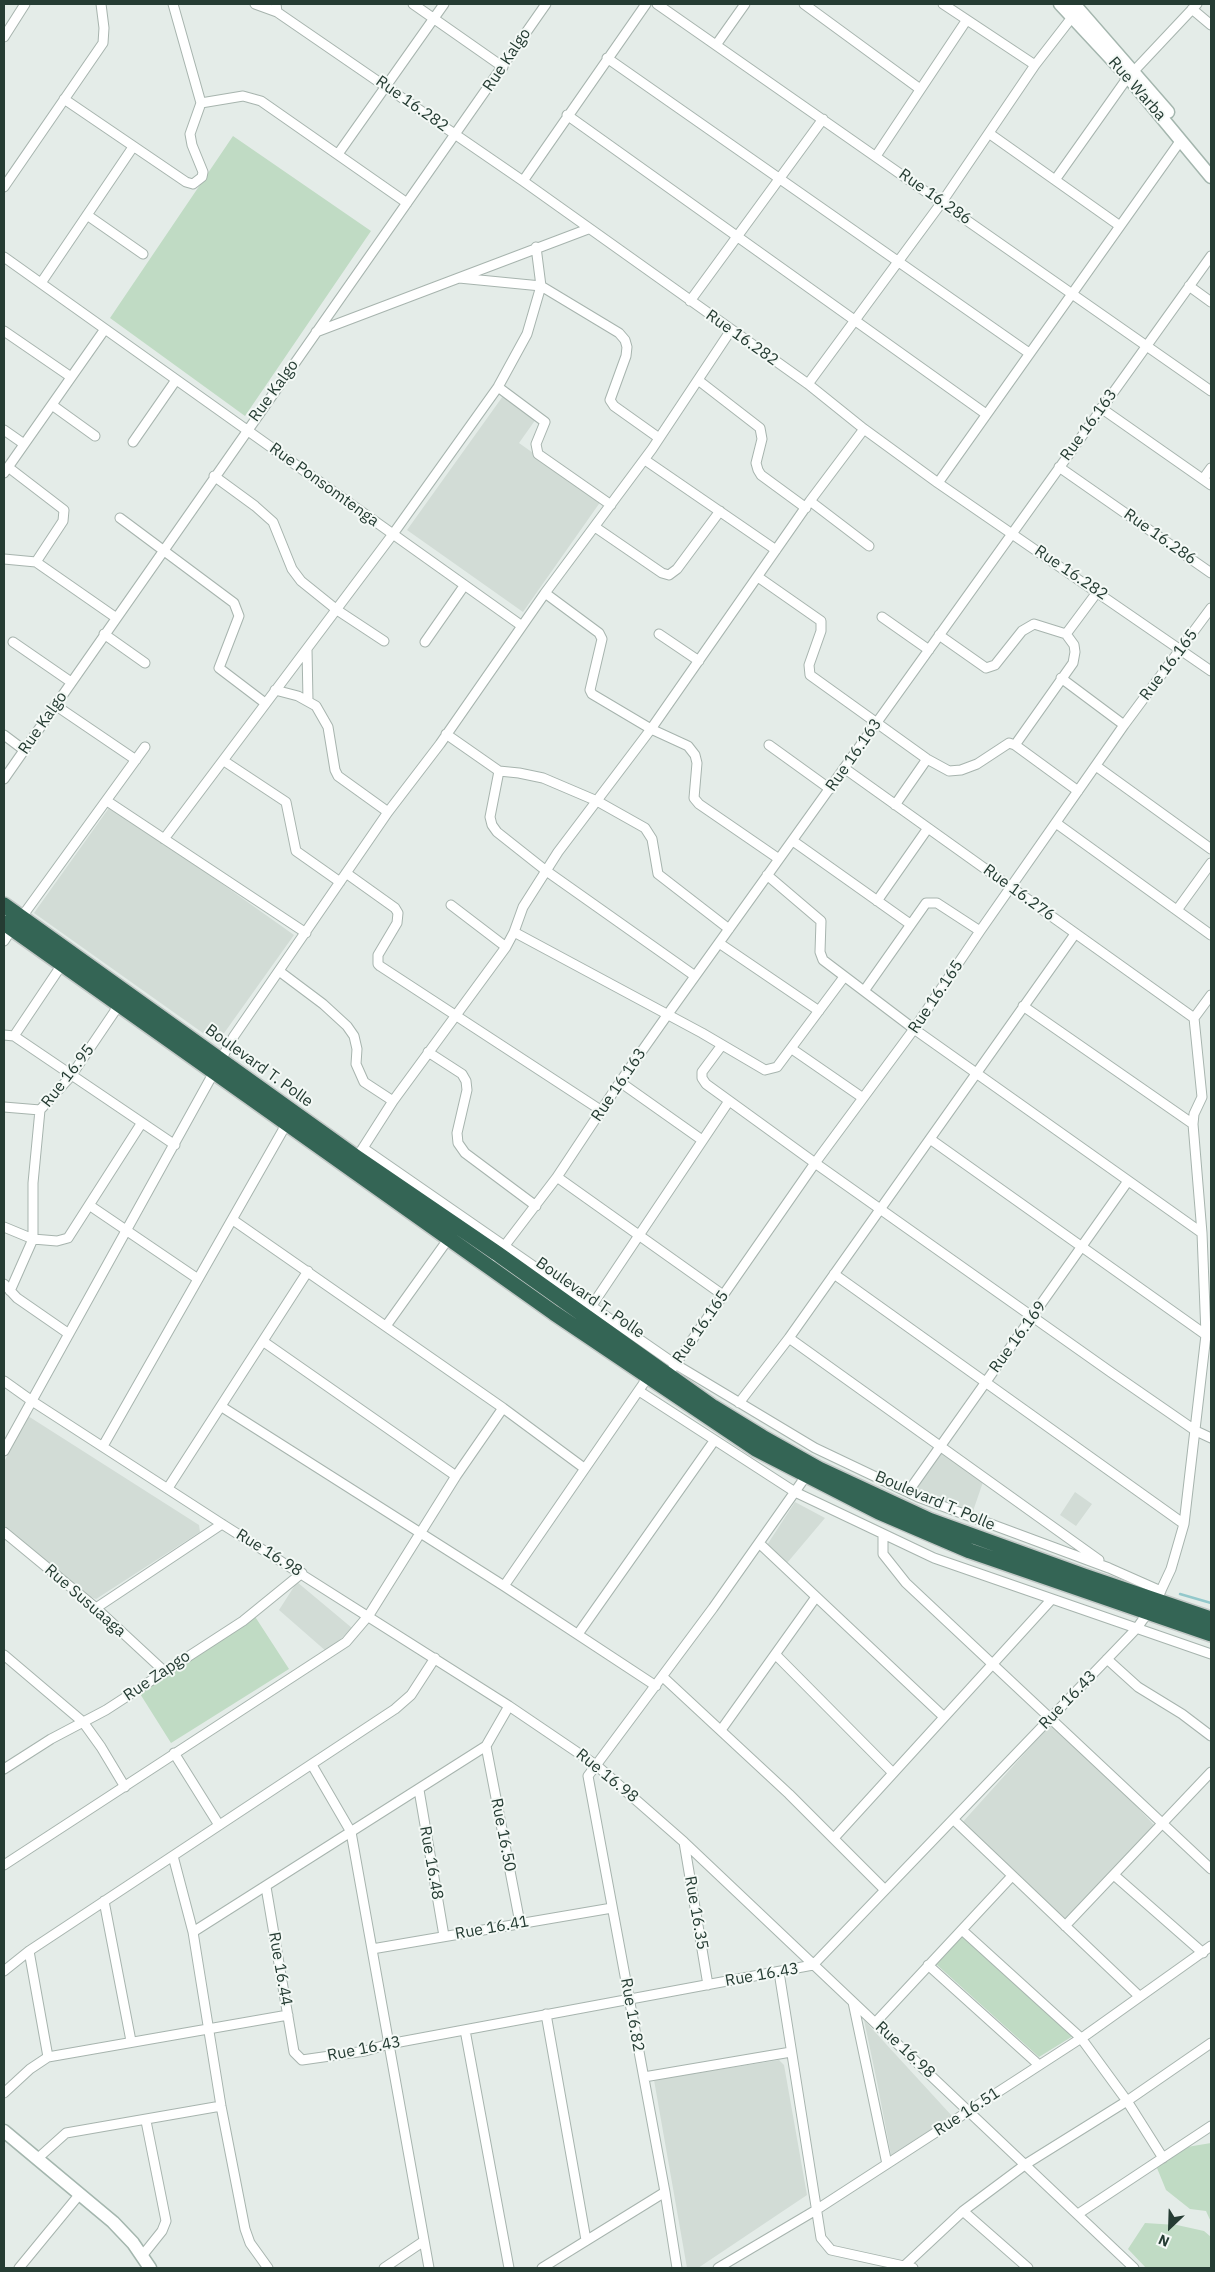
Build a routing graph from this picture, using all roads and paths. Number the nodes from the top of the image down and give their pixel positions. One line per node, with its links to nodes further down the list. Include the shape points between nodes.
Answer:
1 (25, 4): 20 (street)
2 (101, 4): 28 (street, via 103,44)
3 (173, 4): 29 (street)
4 (255, 4): 15 (street, Rue 16.282)
5 (414, 4): 17 (street)
6 (444, 4): 17 (street)
7 (546, 4): 24 (street, Rue Kalgo)
8 (646, 4): 22 (street)
9 (657, 4): 21 (street, Rue 16.286)
10 (745, 4): 21 (street)
11 (804, 4): 27 (street)
12 (943, 4): 18 (street)
13 (1060, 4): 16 (main road, Rue Warba)
14 (1194, 7): 19 (street); 25 (street)
15 (277, 8): 26 (street, Rue 16.282)
16 (1077, 8): 23 (street); 25 (main road, Rue Warba)
17 (434, 18): 24 (street); 26 (street)
18 (966, 21): 23 (street); 27 (street)
19 (1211, 25)
20 (4, 37)
21 (716, 45): 31 (street, Rue 16.286)
22 (607, 58): 30 (street); 40 (street)
23 (1035, 65): 32 (street)
24 (502, 67): 33 (street, Rue Kalgo)
25 (1131, 74): 34 (main road, Rue Warba); 38 (main road); 41 (street)
26 (386, 86): 33 (street, Rue 16.282); 36 (street)
27 (920, 89): 37 (street)
28 (64, 99): 35 (street); 43 (street)
29 (201, 103): 35 (street, via 190,134 203,172 197,183 186,182); 36 (street, via 252,97)
30 (567, 116): 42 (street); 49 (street)
31 (823, 119): 37 (street, Rue 16.286); 40 (street)
32 (990, 134): 41 (street); 44 (street)
33 (456, 135): 42 (street, Rue 16.282); 45 (street, Rue Kalgo)
34 (1181, 140): 39 (main road, Rue Warba); 47 (street)
35 (132, 147): 46 (street)
36 (338, 154): 45 (street)
37 (876, 156): 44 (street, Rue 16.286)
38 (1211, 164)
39 (1211, 177)
40 (779, 179): 49 (street); 54 (street)
41 (1055, 180): 47 (street)
42 (523, 181): 48 (street, Rue 16.282)
43 (4, 187)
44 (942, 202): 54 (street); 59 (street, Rue 16.286)
45 (407, 203): 66 (street, Rue Kalgo)
46 (87, 214): 51 (street); 56 (street)
47 (1120, 226): 59 (street)
48 (588, 229): 50 (street); 60 (street, Rue 16.282)
49 (737, 237): 60 (street); 62 (street)
50 (536, 248): 55 (street); 57 (street)
51 (143, 254)
52 (1211, 256): 58 (street, Rue 16.163)
53 (4, 257): 56 (street, Rue Ponsomtenga)
54 (899, 262): 62 (street); 68 (street)
55 (459, 278): 57 (street); 66 (street)
56 (41, 283): 63 (street, Rue Ponsomtenga)
57 (540, 286): 73 (street, via 528,334); 82 (street, via 619,333 627,347 626,356 610,400)
58 (1189, 286): 61 (street); 67 (street, Rue 16.163)
59 (1072, 292): 67 (street, Rue 16.286); 68 (street)
60 (690, 301): 64 (street, Rue 16.282)
61 (1211, 302)
62 (854, 320): 72 (street); 77 (street)
63 (105, 329): 69 (street); 70 (street, Rue Ponsomtenga)
64 (731, 330): 71 (street); 72 (street, Rue 16.282)
65 (4, 331): 69 (street)
66 (316, 332): 80 (street, Rue Kalgo)
67 (1146, 345): 74 (street, Rue 16.286); 76 (street, Rue 16.163)
68 (1029, 353): 77 (street)
69 (71, 377): 75 (street)
70 (176, 380): 80 (street, Rue Ponsomtenga); 83 (street)
71 (698, 380): 82 (street); 93 (street, via 760,428 762,439 756,463 761,475)
72 (808, 384): 78 (street, Rue 16.282)
73 (498, 386): 94 (street, via 545,422 536,444 538,454); 99 (street)
74 (1211, 391)
75 (52, 405): 81 (street); 84 (street)
76 (1101, 408): 86 (street, Rue 16.163); 90 (street)
77 (986, 414): 91 (street)
78 (864, 429): 91 (street, Rue 16.282); 93 (street)
79 (4, 430): 84 (street)
80 (247, 430): 89 (street, Rue Kalgo); 99 (street, Rue Ponsomtenga)
81 (95, 436)
82 (659, 438): 85 (street)
83 (133, 442)
84 (24, 444): 88 (street)
85 (644, 460): 94 (street); 95 (street)
86 (1060, 467): 98 (street, Rue 16.163); 105 (street, Rue 16.286)
87 (1211, 468): 90 (street)
88 (6, 470): 104 (street, via 64,510 63,521)
89 (214, 476): 101 (street, Rue Kalgo); 111 (street, via 273,522 292,569 301,581)
90 (1203, 479): 92 (street)
91 (938, 482): 98 (street, Rue 16.282)
92 (1211, 485)
93 (808, 504): 100 (street); 102 (street)
94 (611, 505): 97 (street)
95 (720, 511): 97 (street, via 677,569 669,575); 102 (street)
96 (120, 518): 101 (street)
97 (595, 527): 109 (street)
98 (1012, 533): 108 (street, Rue 16.282); 118 (street, Rue 16.163)
99 (393, 534): 107 (street, Rue Ponsomtenga); 111 (street)
100 (869, 546)
101 (162, 550): 112 (street, Rue Kalgo); 132 (street, via 234,603 239,616 218,668)
102 (776, 550): 106 (street)
103 (4, 559): 104 (street)
104 (36, 562): 112 (street)
105 (1211, 573)
106 (758, 577): 125 (street); 134 (street, via 821,621 821,631 808,665 810,675)
107 (464, 586): 114 (street, Rue Ponsomtenga); 121 (street)
108 (1098, 591): 117 (street); 124 (street, Rue 16.282)
109 (545, 593): 114 (street); 136 (street, via 599,633 602,646 591,685 592,694)
110 (1211, 608): 124 (street, Rue 16.165)
111 (338, 610): 119 (street); 122 (street)
112 (115, 617): 115 (street, Rue Kalgo)
113 (882, 617): 123 (street)
114 (522, 626): 137 (street)
115 (104, 634): 126 (street); 129 (street, Rue Kalgo)
116 (659, 634): 125 (street)
117 (1066, 634): 118 (street, via 1040,625 1028,626 995,665 986,668); 128 (street, via 1075,652 1072,663)
118 (939, 635): 123 (street, Rue 16.163)
119 (384, 641)
120 (13, 642): 129 (street)
121 (425, 642)
122 (307, 649): 130 (street); 131 (street)
123 (929, 650): 134 (street, Rue 16.163)
124 (1180, 650): 127 (street, Rue 16.282); 135 (street, Rue 16.165)
125 (699, 661): 136 (street)
126 (145, 664)
127 (1211, 671)
128 (1061, 678): 135 (street); 139 (street)
129 (71, 682): 133 (street, Rue Kalgo)
130 (275, 690): 131 (street); 132 (street)
131 (308, 701): 155 (street, via 322,714 328,728 338,776)
132 (265, 703): 145 (street)
133 (56, 706): 142 (street, Rue Kalgo); 144 (street)
134 (876, 723): 143 (street); 147 (street, Rue 16.163)
135 (1124, 725): 146 (street, Rue 16.165)
136 (651, 729): 153 (street); 161 (street, via 688,746 695,754 694,798 699,804)
137 (446, 734): 148 (street); 155 (street)
138 (4, 735): 142 (street)
139 (1015, 744): 143 (street, via 1004,745 978,764 961,770 949,771); 151 (street)
140 (769, 745): 150 (street)
141 (146, 747): 144 (street)
142 (24, 750): 149 (street, Rue Kalgo)
143 (927, 759): 154 (street)
144 (136, 760): 152 (street)
145 (224, 761): 158 (street); 166 (street, via 286,802 296,851)
146 (1096, 766): 151 (street, Rue 16.165); 160 (street)
147 (844, 768): 150 (street, Rue 16.163); 154 (street, Rue 16.276)
148 (499, 772): 153 (street, via 538,776); 163 (street, via 490,817 492,825)
149 (4, 779)
150 (830, 789): 159 (street, Rue 16.163)
151 (1078, 790): 156 (street, Rue 16.165)
152 (107, 800): 158 (street); 173 (street)
153 (597, 801): 163 (street); 174 (street, via 645,828 652,839 658,874)
154 (895, 805): 157 (street, Rue 16.276)
155 (388, 812): 164 (street)
156 (1056, 823): 167 (street, Rue 16.165); 171 (street)
157 (928, 828): 167 (street, Rue 16.276); 168 (street)
158 (164, 839): 177 (street)
159 (793, 841): 161 (street, Rue 16.163); 168 (street)
160 (1211, 849)
161 (779, 859): 165 (street, Rue 16.163)
162 (1211, 863): 171 (street)
163 (545, 870): 176 (street, via 523,907); 184 (street)
164 (346, 873): 166 (street); 192 (street, via 398,913 397,923 378,955 378,964)
165 (767, 875): 174 (street, Rue 16.163); 185 (street, via 821,921 821,956)
166 (340, 882): 177 (street)
167 (1011, 887): 175 (street, Rue 16.165); 178 (street, Rue 16.276)
168 (877, 901): 172 (street)
169 (4, 905): 173 (highway, Boulevard T. Polle)
170 (451, 905): 181 (street)
171 (1177, 910): 179 (street)
172 (910, 924): 175 (street, via 926,903 931,902 942,905); 186 (street)
173 (10, 928): 182 (highway, Boulevard T. Polle); 200 (highway, Boulevard T. Polle)
174 (729, 928): 180 (street, Rue 16.163)
175 (980, 930): 194 (street, Rue 16.165)
176 (514, 932): 181 (street); 191 (street)
177 (306, 933): 183 (street)
178 (1075, 934): 189 (street); 193 (street, Rue 16.276)
179 (1211, 935)
180 (719, 943): 184 (street, Rue 16.163); 190 (street)
181 (506, 947): 192 (street)
182 (62, 966): 188 (highway, Boulevard T. Polle); 196 (street)
183 (279, 971): 200 (street); 207 (street, via 347,1026 354,1036 356,1064 364,1082)
184 (695, 976): 191 (street, Rue 16.163)
185 (844, 977): 186 (street); 190 (street)
186 (864, 991): 194 (street)
187 (1211, 995): 193 (street)
188 (118, 1005): 200 (highway, Boulevard T. Polle); 202 (street, Rue 16.95)
189 (1023, 1006): 201 (street); 214 (street)
190 (819, 1011): 198 (street)
191 (668, 1014): 197 (street); 203 (street, Rue 16.163)
192 (456, 1015): 199 (street); 211 (street)
193 (1194, 1018): 205 (street)
194 (914, 1029): 201 (street); 206 (street, Rue 16.165)
195 (4, 1035): 196 (street)
196 (14, 1036): 202 (street)
197 (722, 1045): 198 (street, via 765,1070 777,1068); 208 (street, via 702,1072 702,1078)
198 (792, 1049): 206 (street)
199 (428, 1052): 207 (street); 223 (street, via 456,1070 466,1081 467,1090 457,1133 458,1143 465,1153)
200 (217, 1066): 212 (highway, Boulevard T. Polle); 217 (street); 218 (highway, Boulevard T. Polle)
201 (976, 1073): 215 (street); 221 (street)
202 (71, 1076): 210 (street, Rue 16.95); 213 (street)
203 (620, 1082): 211 (street, Rue 16.163); 216 (street)
204 (1211, 1089): 205 (street)
205 (1202, 1097): 214 (street)
206 (863, 1098): 219 (street, Rue 16.165)
207 (393, 1101): 218 (street)
208 (729, 1101): 216 (street); 219 (street)
209 (4, 1107): 210 (street)
210 (40, 1110): 231 (street, Rue 16.95, via 33,1183)
211 (602, 1111): 220 (street, Rue 16.163)
212 (287, 1123): 225 (street); 230 (highway, Boulevard T. Polle)
213 (141, 1124): 217 (street); 222 (street)
214 (1192, 1124): 228 (street, Rue 16.43)
215 (930, 1139): 224 (street); 232 (street)
216 (702, 1140): 229 (street)
217 (175, 1145): 227 (street)
218 (360, 1153): 233 (highway, Boulevard T. Polle)
219 (814, 1163): 224 (street); 238 (street, Rue 16.165)
220 (557, 1177): 223 (street, Rue 16.163); 229 (street)
221 (1128, 1181): 228 (street); 232 (street, Rue 16.169)
222 (89, 1206): 227 (street); 231 (street, via 68,1238 57,1241)
223 (536, 1206): 233 (street, Rue 16.163)
224 (880, 1209): 235 (street); 240 (street)
225 (234, 1220): 234 (street); 236 (street)
226 (4, 1227): 231 (street)
227 (127, 1231): 236 (street); 242 (street)
228 (1202, 1233): 243 (street, Rue 16.43)
229 (639, 1235): 238 (street); 239 (street)
230 (448, 1238): 233 (highway, Boulevard T. Polle); 241 (street)
231 (33, 1239): 237 (street)
232 (1082, 1248): 240 (street, Rue 16.169); 243 (street)
233 (497, 1255): 239 (street); 247 (highway, Boulevard T. Polle)
234 (308, 1271): 241 (street); 245 (street)
235 (834, 1274): 244 (street); 249 (street)
236 (198, 1279): 258 (street)
237 (7, 1288): 242 (street)
238 (723, 1295): 247 (street, Rue 16.165)
239 (591, 1306): 247 (street)
240 (1033, 1316): 249 (street, Rue 16.169); 255 (street)
241 (386, 1326): 254 (street)
242 (70, 1334): 251 (street)
243 (1206, 1336): 246 (street, Rue 16.43)
244 (789, 1338): 252 (street); 259 (street)
245 (264, 1342): 253 (street); 262 (street)
246 (1208, 1347): 255 (street, Rue 16.43)
247 (663, 1375): 250 (street, Rue 16.165); 252 (street); 263 (highway, Boulevard T. Polle, via 756,1449); 278 (highway, Boulevard T. Polle, via 762,1437 891,1503 968,1536)
248 (4, 1381): 251 (street, Rue 16.98)
249 (985, 1382): 259 (street, Rue 16.169); 268 (street)
250 (639, 1391): 257 (street); 261 (street, Rue 16.165)
251 (32, 1402): 258 (street, Rue 16.98); 260 (street)
252 (739, 1403): 266 (street, via 815,1448)
253 (222, 1407): 264 (street); 270 (street)
254 (503, 1408): 261 (street); 262 (street)
255 (1196, 1431): 256 (street); 268 (street, Rue 16.43)
256 (1211, 1438)
257 (714, 1441): 265 (street); 283 (street)
258 (103, 1446): 264 (street, Rue 16.98)
259 (940, 1446): 266 (street, Rue 16.169); 273 (street)
260 (4, 1451)
261 (584, 1468): 275 (street, Rue 16.165)
262 (456, 1476): 270 (street)
263 (806, 1476): 265 (street); 278 (highway, Boulevard T. Polle, via 970,1552)
264 (168, 1488): 267 (street, Rue 16.98)
265 (795, 1492): 271 (street); 272 (street)
266 (908, 1492): 273 (street)
267 (222, 1524): 274 (street, Rue 16.98); 279 (street)
268 (1184, 1524): 278 (street, Rue 16.43, via 1171,1569)
269 (4, 1532): 279 (street, Rue Susuaaga)
270 (420, 1532): 275 (street); 280 (street)
271 (883, 1534): 277 (street, via 934,1558); 290 (street, via 884,1554 891,1567)
272 (759, 1543): 276 (street); 292 (street)
273 (1109, 1568): 278 (street)
274 (302, 1573): 280 (street, Rue 16.98); 291 (street, Rue Zapgo, via 262,1608)
275 (504, 1586): 283 (street)
276 (816, 1597): 287 (street); 295 (street)
277 (1051, 1600): 282 (street); 290 (street)
278 (1155, 1601): 281 (highway, Boulevard T. Polle); 282 (street, Rue 16.43); 284 (highway, Boulevard T. Polle)
279 (96, 1608): 291 (street, Rue Susuaaga)
280 (369, 1615): 288 (street, Rue 16.98); 301 (street, via 342,1646)
281 (1211, 1619)
282 (1137, 1628): 285 (street); 289 (street, Rue 16.43)
283 (578, 1634): 293 (street)
284 (1211, 1634)
285 (1211, 1654)
286 (4, 1655): 297 (street)
287 (776, 1655): 298 (street); 305 (street)
288 (435, 1658): 294 (street, Rue 16.98); 302 (street, via 411,1695 395,1709)
289 (1107, 1659): 296 (street, Rue 16.43); 299 (street, via 1138,1687)
290 (993, 1665): 295 (street); 296 (street)
291 (164, 1671): 297 (street, Rue Zapgo)
292 (663, 1677): 293 (street); 298 (street)
293 (656, 1686): 303 (street)
294 (509, 1706): 300 (street); 303 (street, Rue 16.98)
295 (944, 1717): 305 (street)
296 (1050, 1718): 309 (street, Rue 16.43); 310 (street)
297 (83, 1722): 304 (street, Rue Zapgo); 307 (street)
298 (721, 1730): 313 (street)
299 (1211, 1736)
300 (486, 1746): 308 (street); 324 (street, Rue 16.50)
301 (174, 1753): 307 (street); 311 (street)
302 (312, 1765): 311 (street); 312 (street)
303 (596, 1765): 314 (street, Rue 16.98); 323 (street, Rue 16.82, via 588,1776)
304 (4, 1769)
305 (893, 1773): 313 (street)
306 (1210, 1776): 310 (street)
307 (126, 1787): 316 (street)
308 (419, 1790): 312 (street); 328 (street, Rue 16.48)
309 (954, 1820): 319 (street); 321 (street, Rue 16.43)
310 (1163, 1822): 317 (street); 318 (street)
311 (219, 1824): 315 (street)
312 (351, 1832): 320 (street); 330 (street)
313 (834, 1838): 321 (street)
314 (684, 1842): 333 (street, Rue 16.98); 337 (street, Rue 16.35)
315 (173, 1856): 322 (street); 327 (street)
316 (4, 1865)
317 (1211, 1869)
318 (1114, 1875): 325 (street); 332 (street)
319 (1012, 1876): 325 (street); 326 (street)
320 (266, 1887): 327 (street); 342 (street, Rue 16.44)
321 (884, 1890): 333 (street, Rue 16.43)
322 (104, 1901): 331 (street); 347 (street)
323 (612, 1908): 324 (street, Rue 16.41); 339 (street, Rue 16.82)
324 (520, 1923): 328 (street, Rue 16.41)
325 (1065, 1926): 338 (street)
326 (962, 1930): 334 (street); 346 (street)
327 (193, 1932): 344 (street)
328 (444, 1936): 330 (street, Rue 16.41)
329 (1211, 1946): 332 (street, Rue 16.51)
330 (372, 1949): 349 (street)
331 (29, 1951): 335 (street); 352 (street)
332 (1203, 1953): 338 (street, Rue 16.51)
333 (813, 1965): 336 (street, Rue 16.43); 340 (street, Rue 16.98)
334 (928, 1965): 343 (street); 353 (street)
335 (4, 1971)
336 (779, 1972): 337 (street, Rue 16.43); 351 (street)
337 (708, 1985): 339 (street, Rue 16.43)
338 (1139, 1996): 346 (street, Rue 16.51)
339 (629, 1999): 341 (street, Rue 16.43); 354 (street, Rue 16.82)
340 (853, 2002): 343 (street, Rue 16.98); 364 (street)
341 (546, 2014): 345 (street, Rue 16.43); 371 (street)
342 (288, 2015): 344 (street); 350 (street, Rue 16.44)
343 (875, 2023): 358 (street, Rue 16.98)
344 (208, 2028): 347 (street); 357 (street)
345 (465, 2030): 349 (street, Rue 16.43); 382 (street)
346 (1081, 2038): 353 (street, Rue 16.51); 356 (street)
347 (132, 2041): 352 (street)
348 (1211, 2043): 356 (street)
349 (390, 2044): 350 (street, Rue 16.43, via 365,2052 302,2060); 372 (street)
350 (294, 2052)
351 (791, 2052): 354 (street); 368 (street)
352 (48, 2057): 355 (street)
353 (1039, 2065): 358 (street, Rue 16.51)
354 (644, 2077): 366 (street, Rue 16.82)
355 (4, 2093)
356 (1127, 2101): 362 (street); 365 (street)
357 (221, 2106): 359 (street); 379 (street, via 244,2229)
358 (969, 2110): 364 (street, Rue 16.51); 365 (street, Rue 16.98)
359 (146, 2121): 363 (street, via 66,2133); 373 (street, via 166,2220 162,2231)
360 (1211, 2126): 362 (street)
361 (4, 2131): 363 (main road)
362 (1164, 2158): 370 (street)
363 (37, 2159): 367 (main road)
364 (887, 2164): 368 (street, Rue 16.51)
365 (1026, 2164): 369 (street); 370 (street, Rue 16.98)
366 (665, 2192): 371 (street); 384 (street, Rue 16.82)
367 (80, 2195): 373 (main road, via 113,2222); 374 (street)
368 (816, 2210): 375 (street, via 821,2238 831,2250); 385 (street, Rue 16.51)
369 (963, 2211): 375 (street); 387 (street)
370 (1078, 2214): 388 (street, Rue 16.98)
371 (586, 2240): 383 (street)
372 (424, 2241): 380 (street); 381 (street)
373 (142, 2256): 378 (main road)
374 (27, 2259): 376 (street); 377 (street)
375 (903, 2267): 386 (street)
376 (19, 2268)
377 (32, 2268)
378 (150, 2268)
379 (268, 2268)
380 (384, 2268)
381 (429, 2268)
382 (509, 2268)
383 (542, 2268)
384 (677, 2268)
385 (718, 2268)
386 (913, 2268)
387 (1028, 2268)
388 (1134, 2268)

